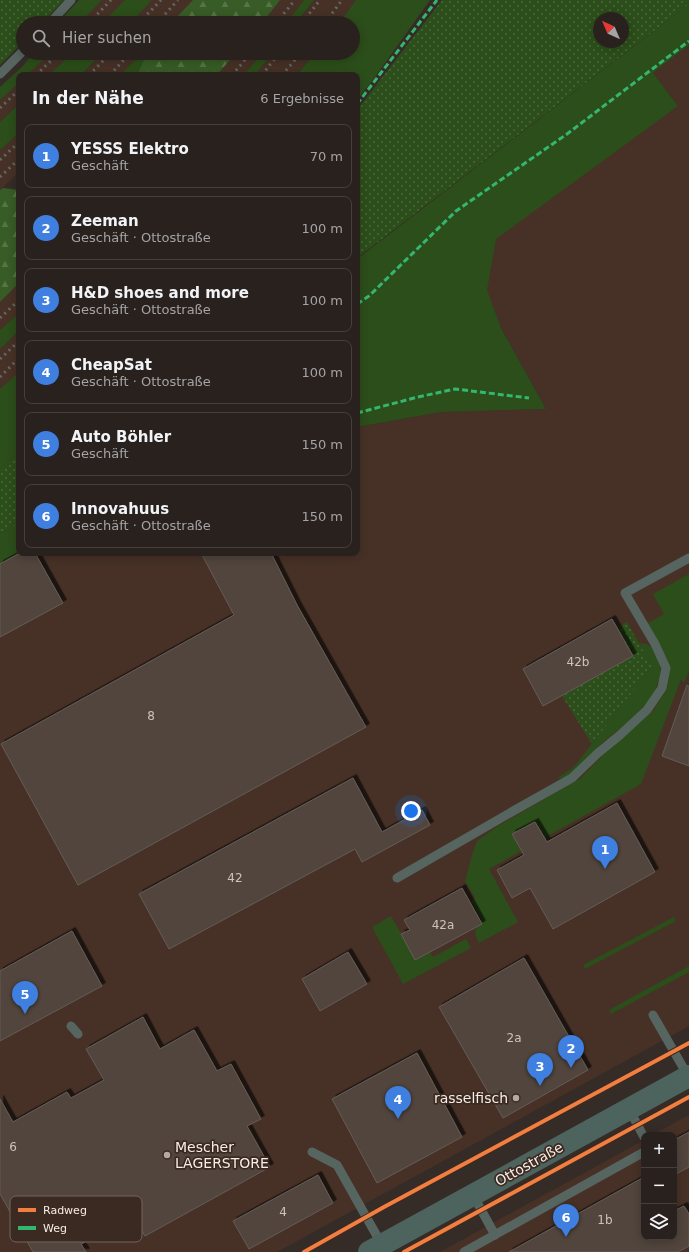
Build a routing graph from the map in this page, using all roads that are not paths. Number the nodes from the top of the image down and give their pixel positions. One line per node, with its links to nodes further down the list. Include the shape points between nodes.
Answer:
1 (71, 0): 2 (lane)
2 (56, 16)
3 (16, 58): 4 (lane)
4 (0, 74)
5 (689, 558): 6 (lane, via 625,593 666,668 662,688 647,710 572,778)
6 (397, 878)
7 (653, 1015): 10 (lane)
8 (71, 1026): 9 (lane)
9 (78, 1034)
10 (688, 1077): 11 (main road, Ottostraße)
11 (629, 1109): 12 (lane); 15 (main road, Ottostraße)
12 (641, 1132)
13 (312, 1152): 17 (lane, via 337,1165)
14 (641, 1154): 16 (lane)
15 (473, 1195): 16 (lane); 17 (main road, Ottostraße)
16 (495, 1235): 18 (lane)
17 (375, 1248)
18 (464, 1252)

